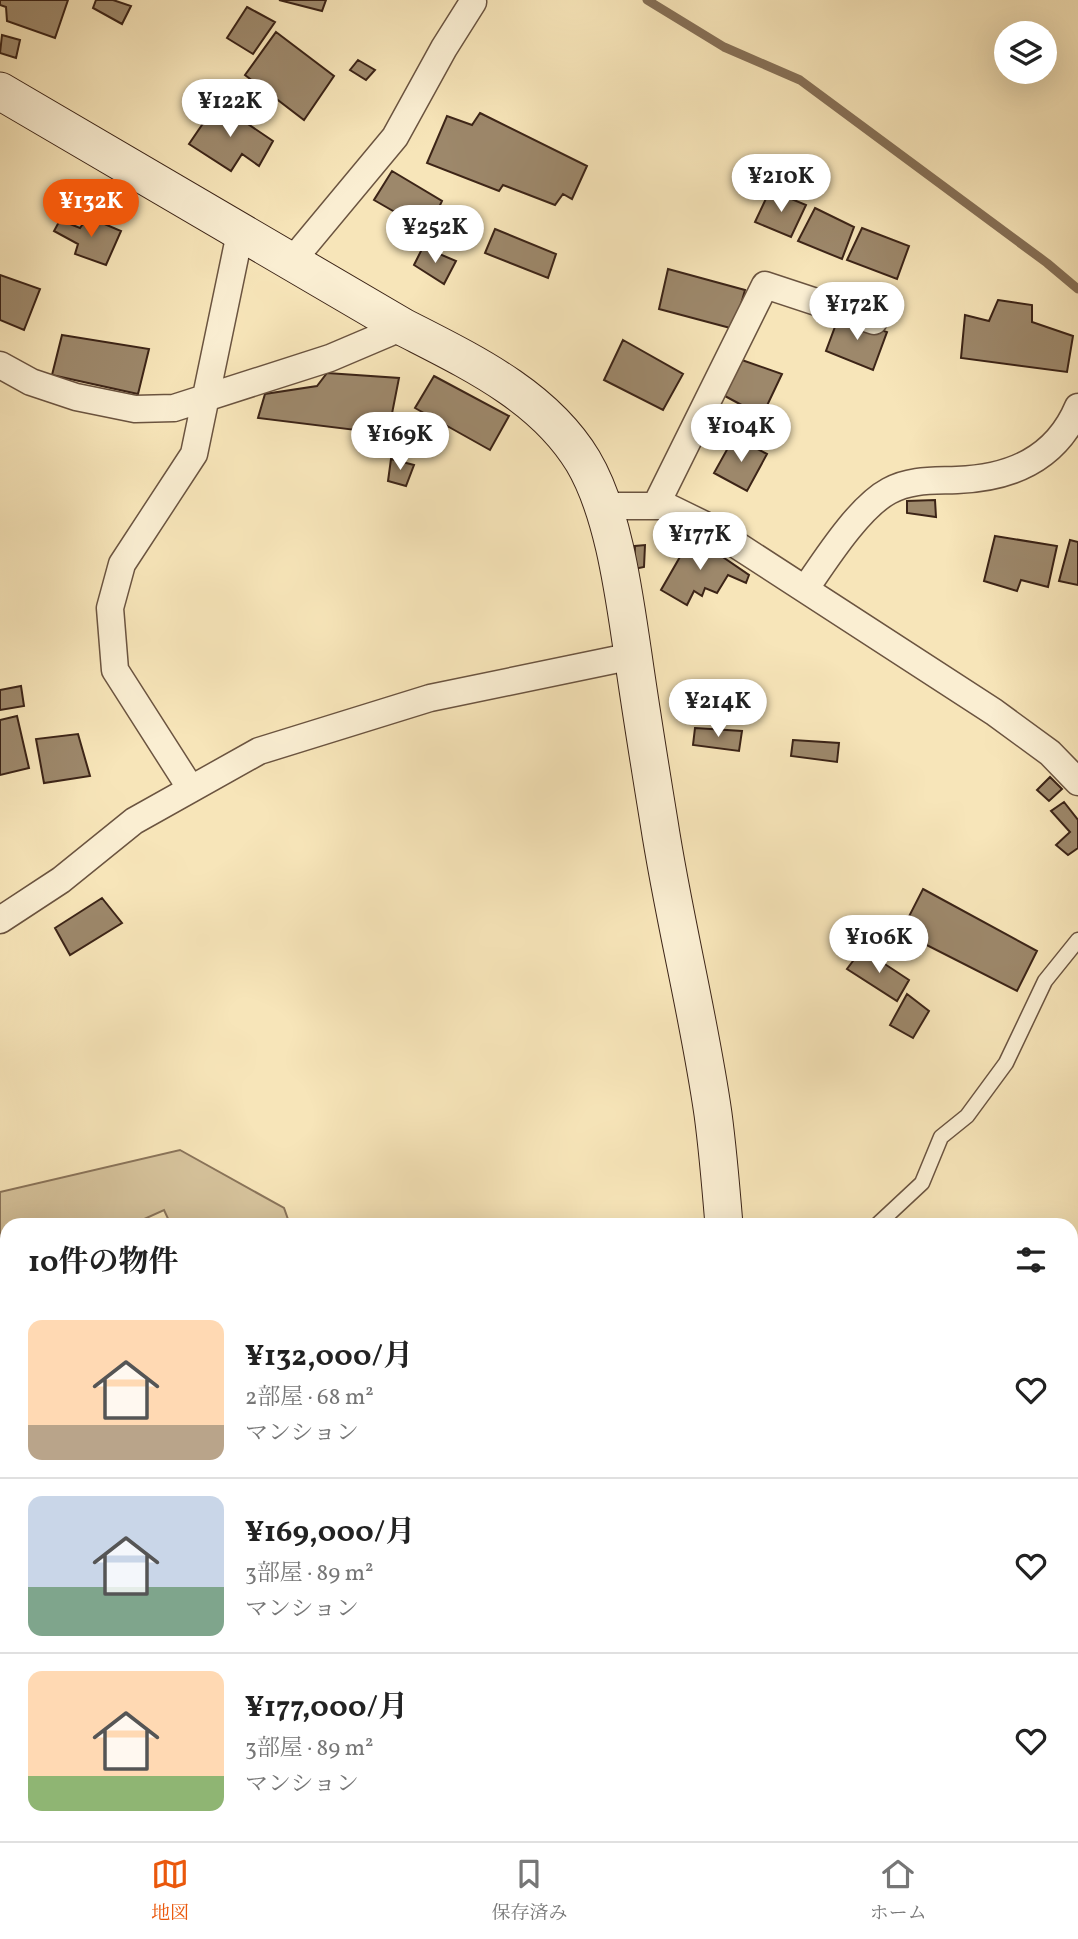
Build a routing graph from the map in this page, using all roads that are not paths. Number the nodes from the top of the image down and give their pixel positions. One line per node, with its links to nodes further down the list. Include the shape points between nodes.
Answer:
1 (473, 2): 4 (street, via 395,137)
2 (0, 91): 3 (street)
3 (240, 233): 4 (street); 8 (street)
4 (291, 262): 6 (street)
5 (874, 321): 10 (street, via 765,285)
6 (402, 327): 8 (street, via 330,358); 11 (street, via 538,406 583,462)
7 (0, 365): 8 (street, via 31,382 76,397 135,409 174,408)
8 (207, 397): 15 (street, via 194,454 122,564 110,608 115,670)
9 (1078, 407): 12 (street, via 1071,423 1048,449 1020,468 1000,476 914,482 889,491 832,551)
10 (656, 505): 11 (street); 12 (street, via 709,527)
11 (605, 506): 13 (street)
12 (806, 588): 14 (street, via 994,712 1050,752)
13 (633, 656): 15 (street, via 430,698 259,751); 18 (street, via 661,837 713,1113)
14 (1078, 782)
15 (191, 789): 16 (street, via 134,821 61,880)
16 (0, 920)
17 (1078, 940): 19 (lane, via 1045,981 1006,1063 967,1115 941,1137 922,1183)
18 (723, 1218)
19 (884, 1218)

